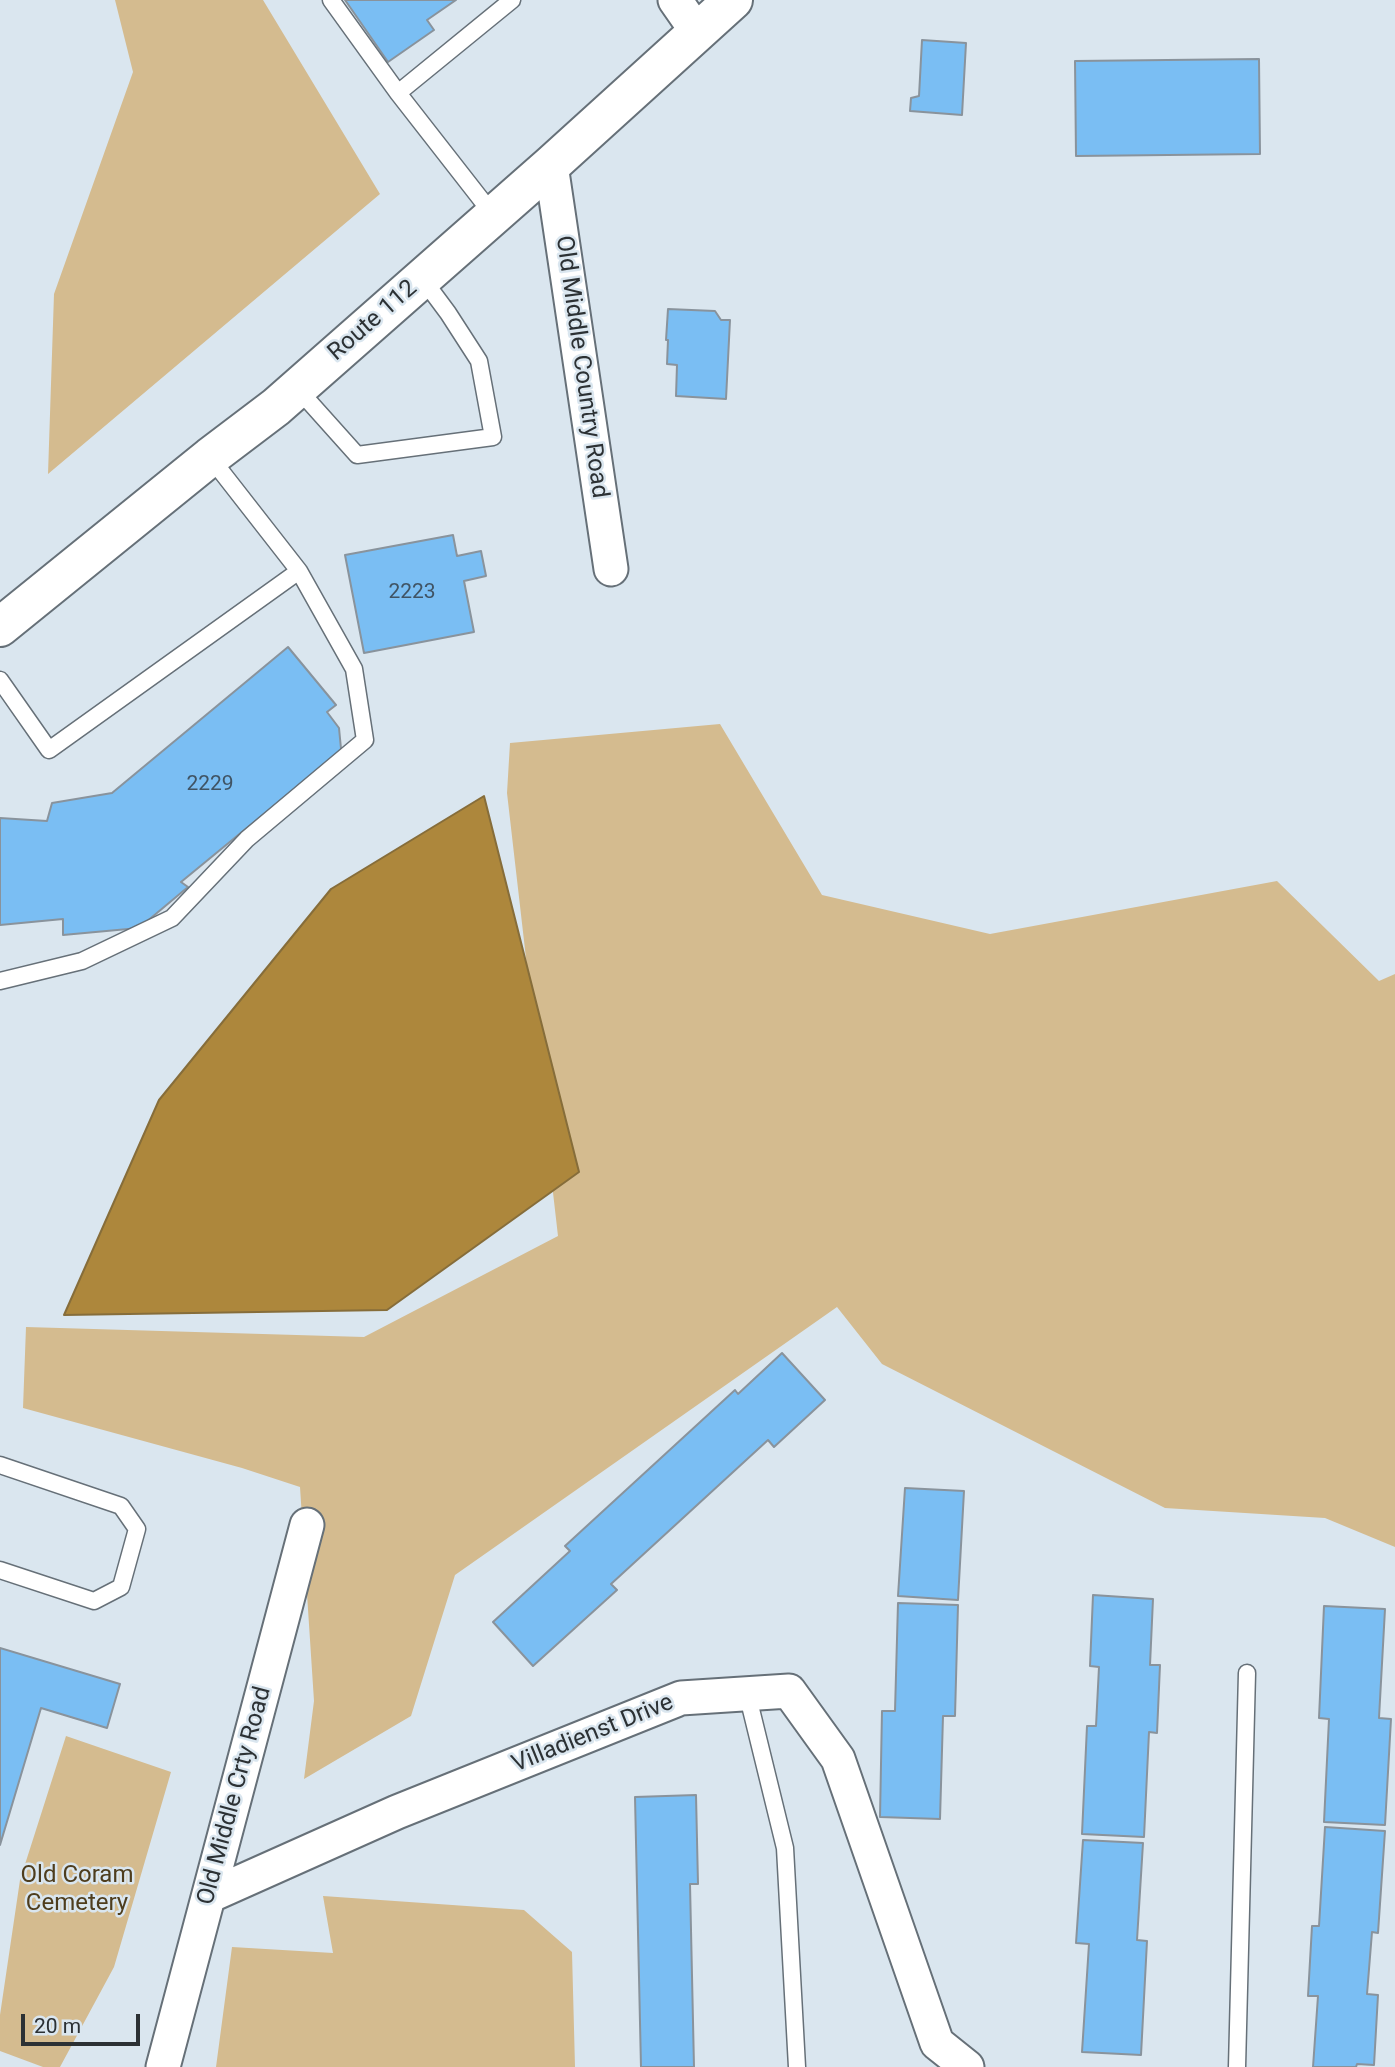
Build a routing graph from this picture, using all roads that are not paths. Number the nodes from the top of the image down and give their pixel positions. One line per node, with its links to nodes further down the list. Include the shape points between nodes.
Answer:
1 (331, 0): 6 (lane)
2 (512, 0): 6 (lane)
3 (675, 0): 5 (street)
4 (733, 0): 5 (main road, Route 112)
5 (698, 33): 7 (main road, Route 112)
6 (398, 93): 8 (lane)
7 (551, 165): 8 (main road, Route 112); 12 (street, Old Middle Country Road)
8 (494, 216): 9 (main road, Route 112)
9 (422, 278): 10 (main road, Route 112); 10 (lane, via 480,361 493,437 357,455)
10 (297, 388): 11 (main road, Route 112)
11 (211, 457): 13 (lane); 14 (main road, Route 112)
12 (611, 569)
13 (299, 570): 15 (lane, via 49,750); 16 (lane, via 354,669 365,740 247,839 172,918 82,961)
14 (0, 626)
15 (0, 680)
16 (0, 981)
17 (0, 1465): 19 (lane, via 121,1506 138,1529 121,1587 94,1601)
18 (307, 1525): 22 (street, Old Middle Crty Road)
19 (0, 1570)
20 (1247, 1673): 26 (lane)
21 (747, 1693): 22 (street, Villadienst Drive, via 681,1698 397,1812); 24 (lane, via 785,1849); 25 (street, Villadienst Drive, via 789,1691 838,1759 937,2043)
22 (209, 1896): 23 (street, Old Middle Crty Road)
23 (163, 2067)
24 (797, 2067)
25 (967, 2067)
26 (1237, 2067)

